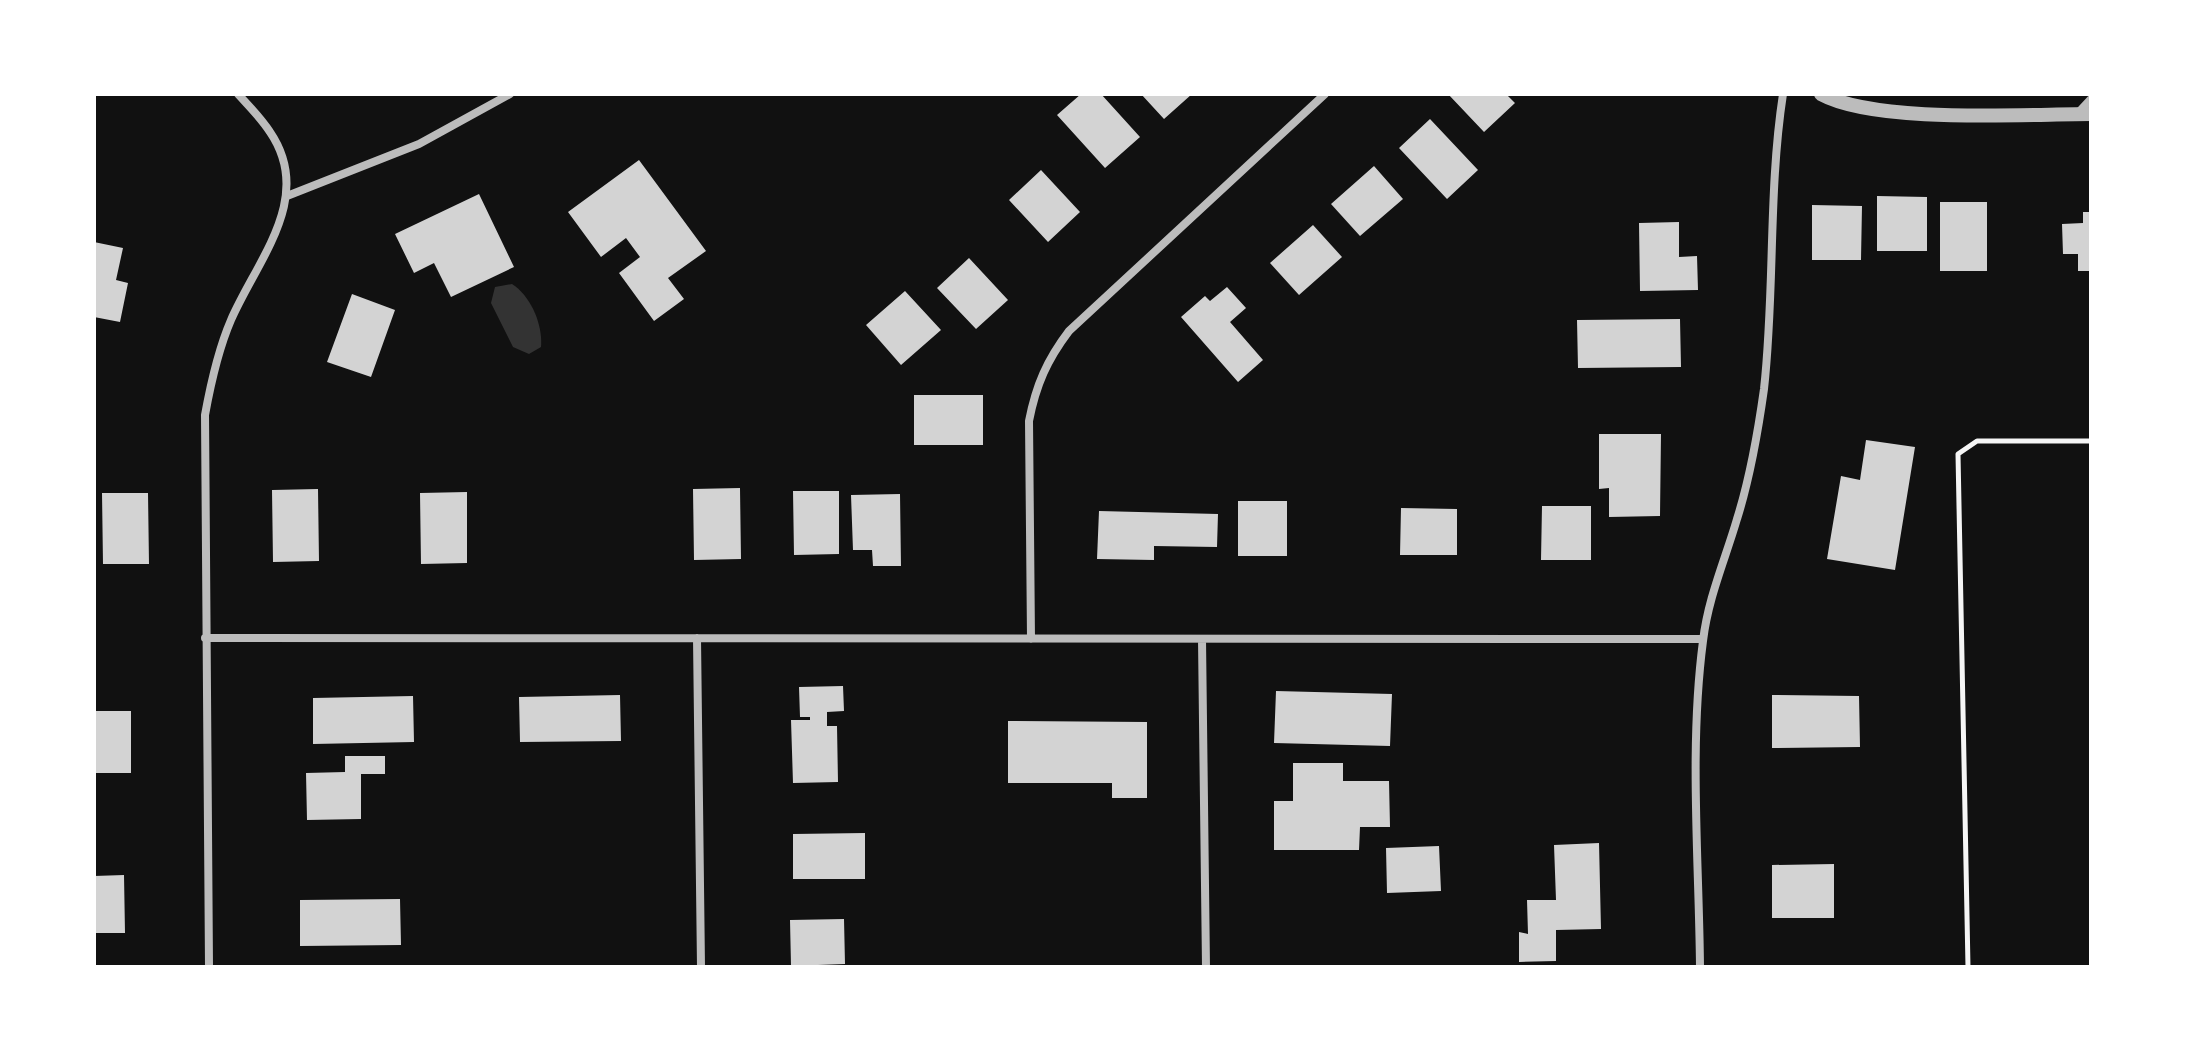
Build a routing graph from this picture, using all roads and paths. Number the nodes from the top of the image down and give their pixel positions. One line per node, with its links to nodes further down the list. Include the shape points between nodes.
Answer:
1 (238, 94): 8 (street, via 271,133 282,158)
2 (510, 94): 8 (street, via 419,144)
3 (1325, 94): 12 (street, via 1069,331 1047,360 1029,421)
4 (1783, 94): 14 (street, via 1774,149 1772,307 1763,392 1738,519 1717,574)
5 (1821, 94): 7 (street, via 1890,110)
6 (2091, 99): 7 (street)
7 (2084, 114)
8 (287, 196): 10 (street, via 282,223 231,320 205,415)
9 (2091, 441): 19 (path, via 1977,441 1958,454)
10 (205, 638): 11 (street); 15 (street)
11 (697, 638): 12 (street); 16 (street)
12 (1031, 639): 13 (street)
13 (1202, 639): 14 (street); 17 (street)
14 (1703, 639): 18 (street, via 1697,710)
15 (209, 967)
16 (701, 967)
17 (1206, 967)
18 (1700, 967)
19 (1968, 967)

